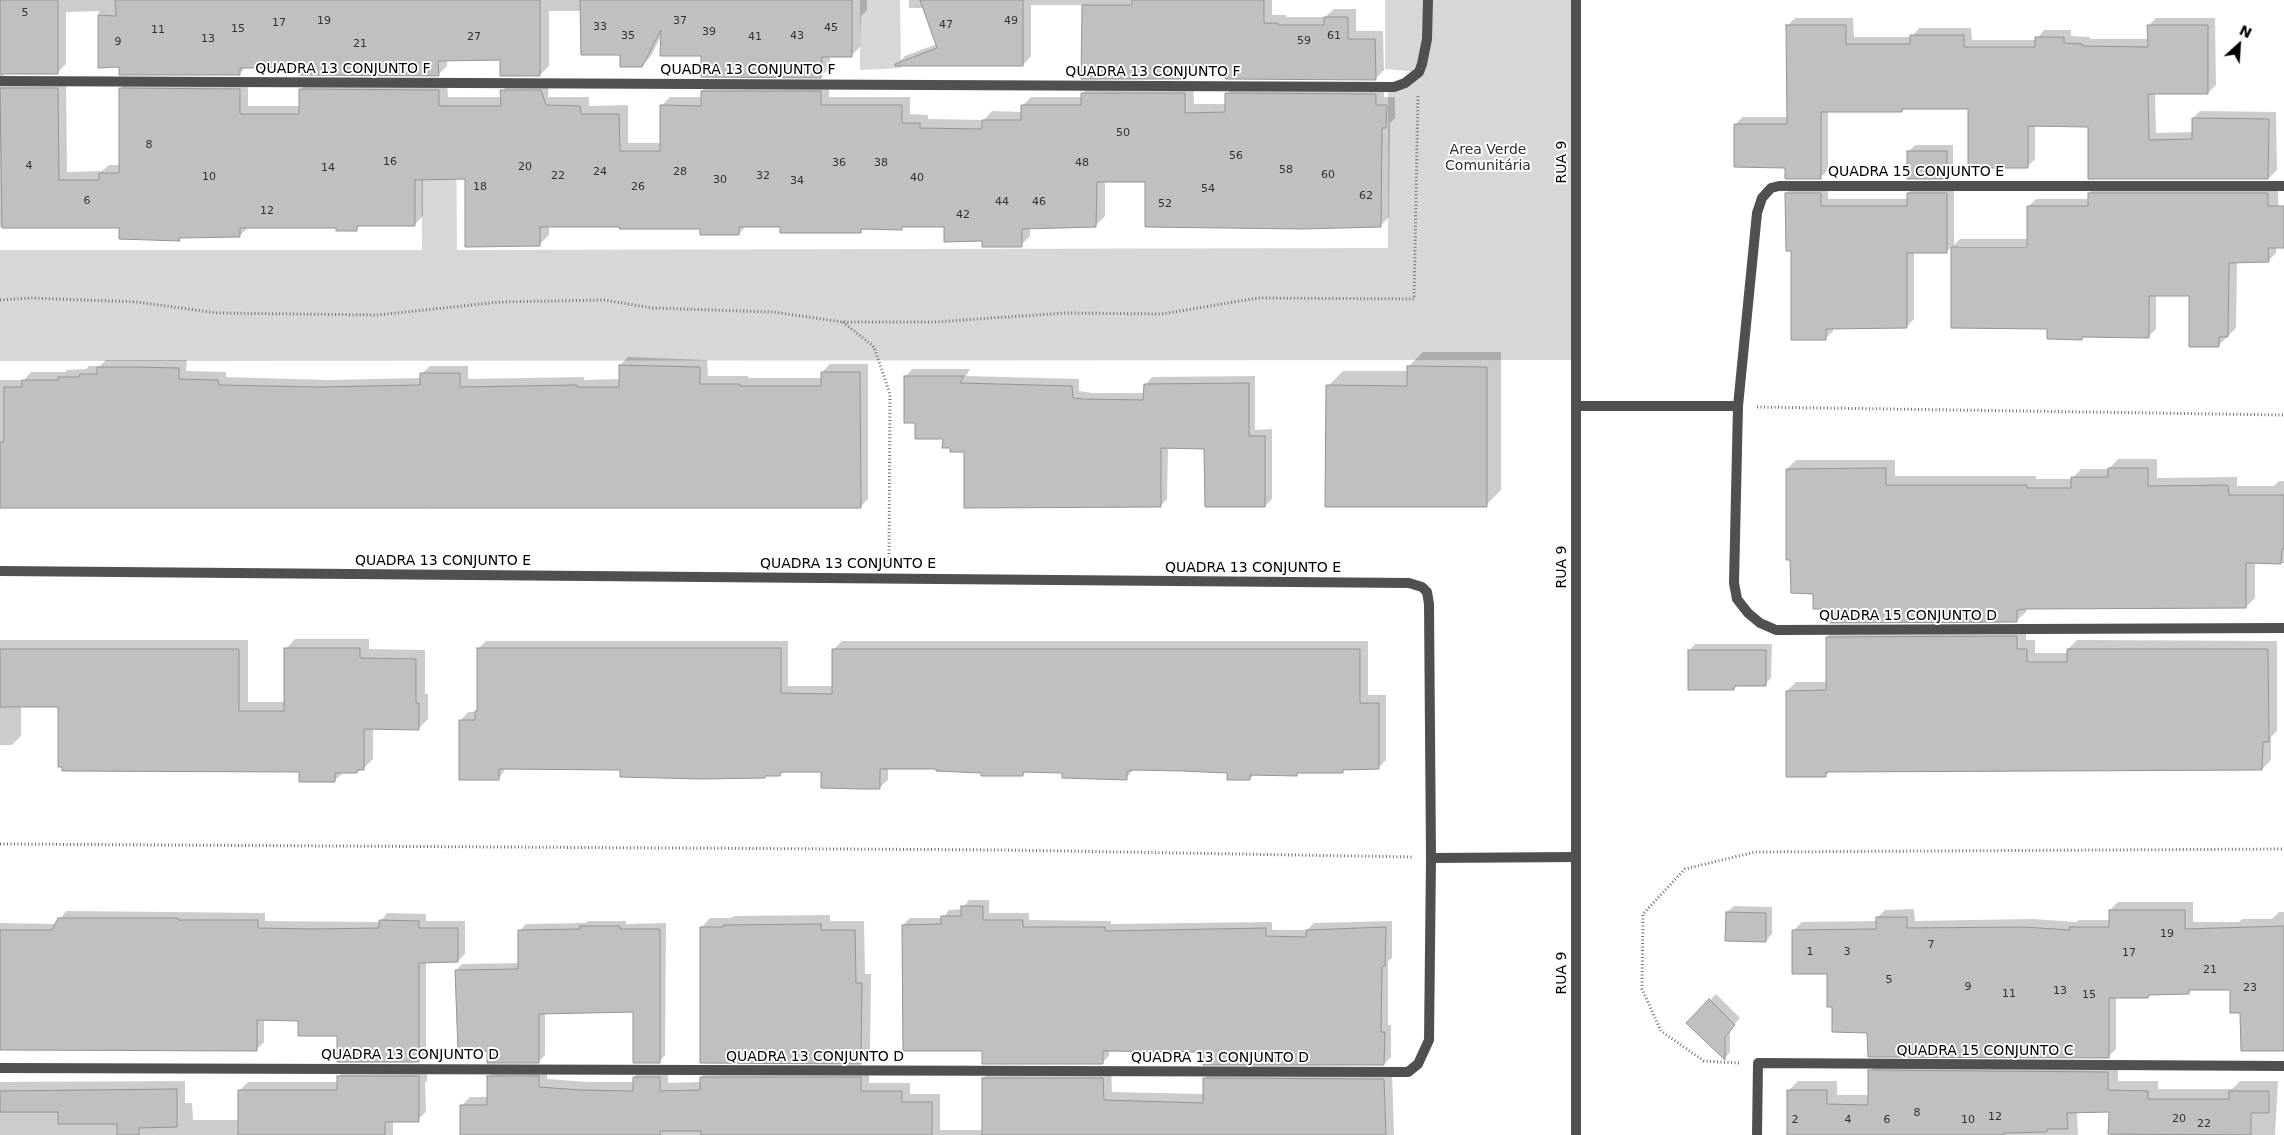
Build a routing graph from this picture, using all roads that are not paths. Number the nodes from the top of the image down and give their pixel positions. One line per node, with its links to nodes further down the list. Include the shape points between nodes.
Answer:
1 (1428, 0): 3 (street, QUADRA 13 CONJUNTO F, via 1427,39 1419,72 1394,87)
2 (1576, 0): 5 (street, RUA 9)
3 (0, 81)
4 (2284, 186): 6 (street, QUADRA 15 CONJUNTO E, via 1771,188 1762,198 1757,213)
5 (1576, 406): 6 (street); 9 (street, RUA 9)
6 (1738, 406): 8 (street, QUADRA 15 CONJUNTO D, via 1734,583 1737,599 1748,613 1776,630)
7 (0, 571): 10 (street, QUADRA 13 CONJUNTO E, via 1409,583 1427,592 1429,604)
8 (2284, 628)
9 (1576, 857): 10 (street); 13 (street, RUA 9)
10 (1431, 858): 12 (street, QUADRA 13 CONJUNTO D, via 1429,1040 1418,1064 1408,1072)
11 (2284, 1066): 14 (street, QUADRA 15 CONJUNTO C, via 1758,1063)
12 (0, 1068)
13 (1576, 1135)
14 (1757, 1135)

